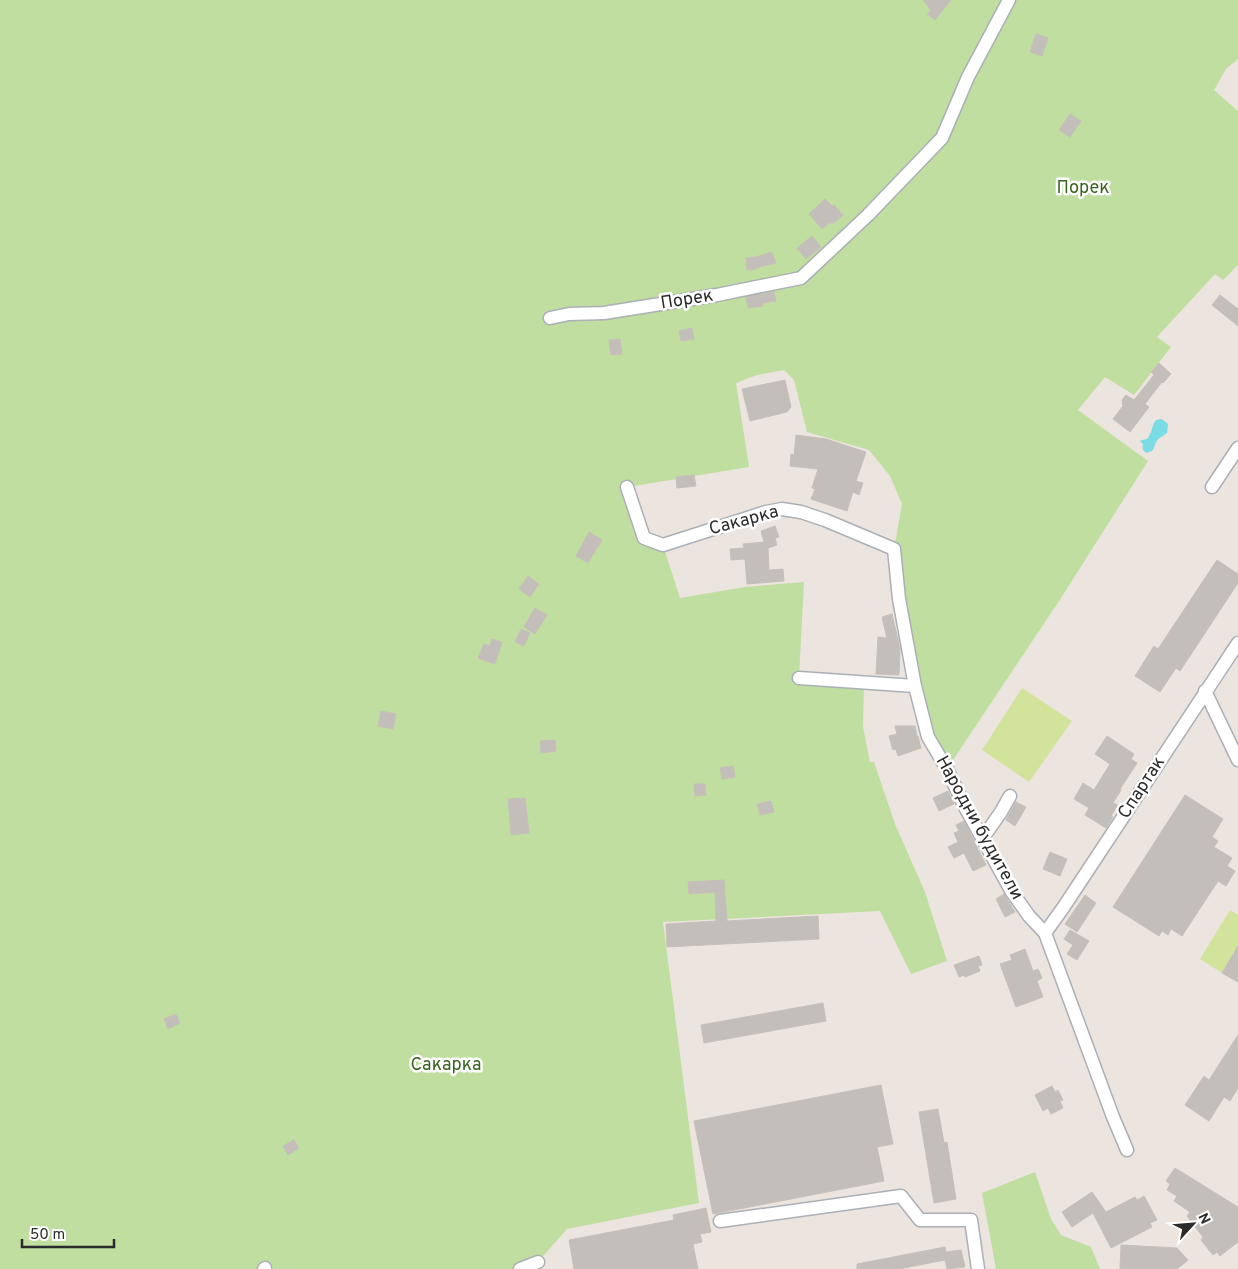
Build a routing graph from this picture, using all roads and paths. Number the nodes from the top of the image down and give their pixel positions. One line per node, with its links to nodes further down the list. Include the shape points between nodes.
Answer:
1 (1009, 0): 2 (street, Порек, via 968,77 942,138 802,278 604,313)
2 (550, 318)
3 (1238, 448): 5 (street)
4 (627, 486): 6 (street, Сакарка, via 644,538 663,544 782,509 825,520)
5 (1212, 487)
6 (894, 549): 9 (street, Народни будители)
7 (1238, 643): 10 (street, Спартак)
8 (799, 678): 9 (street)
9 (914, 686): 13 (street, Народни будители, via 928,737)
10 (1205, 691): 11 (street); 14 (street, Спартак)
11 (1238, 760)
12 (1010, 796): 13 (street)
13 (982, 839): 14 (street, Народни будители, via 1012,892)
14 (1045, 933): 15 (street, Народни будители)
15 (1127, 1150)
16 (720, 1221): 19 (street, via 901,1196 920,1220 971,1220)
17 (538, 1262): 18 (street)
18 (520, 1269)
19 (978, 1269)

